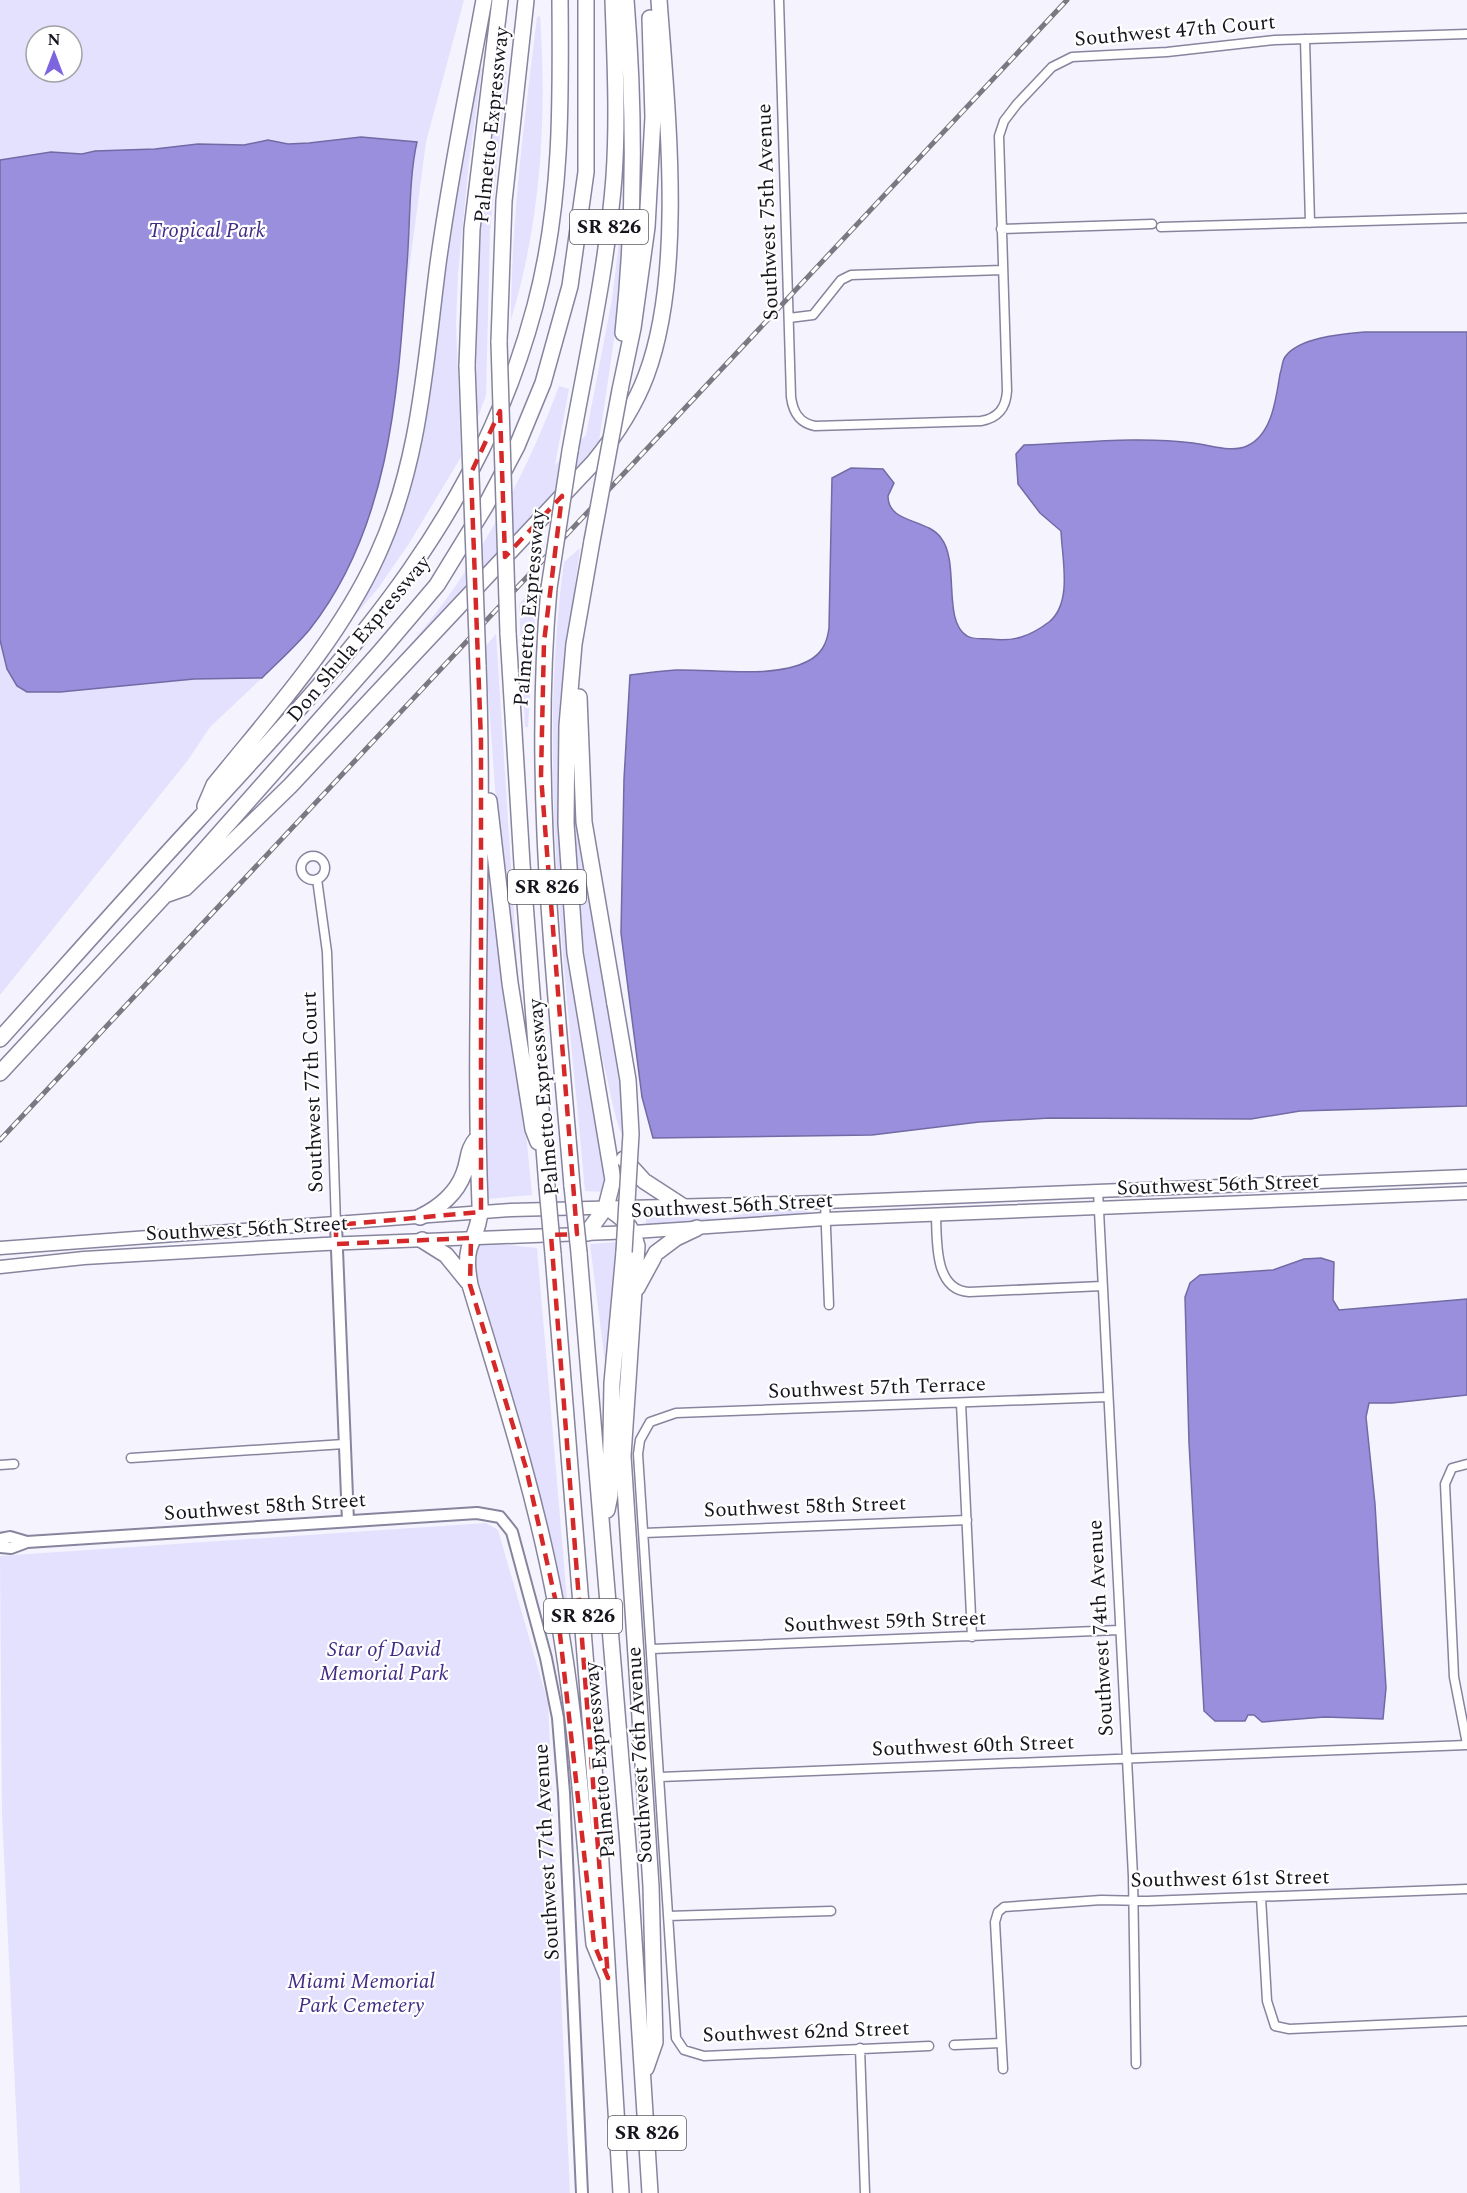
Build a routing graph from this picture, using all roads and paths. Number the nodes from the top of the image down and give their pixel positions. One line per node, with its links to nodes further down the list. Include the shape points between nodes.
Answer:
1 (484, 0): 22 (highway, via 448,198 415,441 394,518 347,611 214,785)
2 (500, 0): 21 (highway, bridge, via 472,229 467,366)
3 (526, 0): 29 (highway, Palmetto Expressway / SR 826, bridge, via 504,201 499,342 508,633)
4 (560, 0): 22 (highway, Don Shula Expressway, via 560,144 549,243 531,321 494,425 458,497 394,595 278,734)
5 (586, 0): 24 (highway, Don Shula Expressway, via 586,148 579,234 552,352 517,446 437,585)
6 (613, 0): 66 (highway, Palmetto Expressway / SR 826, bridge, via 616,111 612,197 549,588 541,689 547,883)
7 (626, 0): 18 (highway, via 634,153)
8 (649, 0): 18 (highway, via 653,117 648,207 639,295)
9 (659, 0): 24 (highway, via 668,149 665,280 653,354 630,409 594,462 290,786 185,888)
10 (779, 0): 17 (street, Southwest 75th Avenue)
11 (1467, 34): 12 (street, Southwest 47th Court)
12 (1305, 39): 14 (street); 15 (street, Southwest 47th Court, via 1079,56 1057,63 1010,111 1000,131)
13 (1467, 218): 14 (street)
14 (1310, 223): 15 (street)
15 (1001, 230): 16 (street, Southwest 47th Court)
16 (1002, 270): 17 (street, via 851,275 841,280 813,315); 19 (street, Southwest 47th Court, via 1006,391 1003,409 992,418 818,426)
17 (789, 318): 19 (street, Southwest 75th Avenue, via 791,397)
18 (622, 372): 20 (highway, bridge)
19 (801, 420)
20 (580, 616): 27 (highway, via 567,726 567,858 577,964); 66 (highway, bridge, via 582,807 593,890 627,1071 632,1134 612,1383 610,1495)
21 (481, 766): 28 (highway); 29 (highway, via 489,795 504,938 533,1129)
22 (198, 819): 25 (highway, Don Shula Expressway)
23 (317, 879): 42 (street, Southwest 77th Court, via 328,972)
24 (165, 895): 26 (highway, Don Shula Expressway)
25 (0, 1039)
26 (0, 1073)
27 (605, 1125): 35 (highway, via 613,1180); 36 (highway, via 637,1174)
28 (478, 1137): 38 (highway); 40 (highway, via 468,1148 459,1184 445,1201)
29 (544, 1158): 82 (highway, Palmetto Expressway / SR 826, bridge, via 576,1529)
30 (1467, 1176): 31 (main road, Southwest 56th Street)
31 (1098, 1191): 33 (main road, Southwest 56th Street); 37 (street, Southwest 74th Avenue)
32 (1467, 1193): 37 (main road, Southwest 56th Street)
33 (936, 1198): 34 (main road, Southwest 56th Street); 39 (main road)
34 (825, 1202): 36 (main road, Southwest 56th Street); 41 (street)
35 (606, 1207): 36 (main road, Southwest 56th Street); 38 (main road, Southwest 56th Street); 44 (highway); 45 (highway)
36 (684, 1207)
37 (1099, 1208): 39 (main road, Southwest 56th Street); 52 (street, Southwest 74th Avenue)
38 (480, 1212): 40 (main road, Southwest 56th Street); 46 (highway)
39 (936, 1215): 41 (main road, Southwest 56th Street); 52 (street, via 940,1258 950,1286 969,1292)
40 (420, 1217): 42 (main road, Southwest 56th Street)
41 (825, 1220): 43 (main road, Southwest 56th Street); 54 (street)
42 (336, 1225): 48 (street, Southwest 77th Court); 49 (main road, Southwest 56th Street)
43 (697, 1228): 44 (main road, Southwest 56th Street); 53 (highway, via 656,1253)
44 (634, 1232): 45 (main road, Southwest 56th Street); 53 (highway)
45 (586, 1233): 46 (main road, Southwest 56th Street)
46 (474, 1238): 47 (main road, Southwest 56th Street); 51 (highway, via 468,1259)
47 (422, 1240): 48 (main road, Southwest 56th Street); 51 (highway, via 452,1260)
48 (336, 1244): 50 (main road, Southwest 56th Street, via 84,1258); 58 (street, Southwest 77th Court)
49 (0, 1248)
50 (0, 1267)
51 (470, 1285): 82 (highway, via 526,1468 552,1583 570,1698 594,1944)
52 (1102, 1286): 55 (street, Southwest 74th Avenue)
53 (634, 1293): 91 (highway, via 623,1456 653,1929 655,2042)
54 (829, 1305)
55 (1107, 1397): 56 (street, Southwest 57th Terrace); 71 (street, Southwest 74th Avenue)
56 (961, 1403): 57 (street, Southwest 57th Terrace, via 676,1413); 64 (street)
57 (650, 1422): 67 (street, Southwest 76th Avenue, via 638,1449)
58 (344, 1444): 59 (street); 65 (street, Southwest 77th Court)
59 (131, 1458)
60 (14, 1464): 62 (street)
61 (1467, 1464): 74 (street, via 1455,1466 1445,1484 1455,1677)
62 (0, 1465)
63 (504, 1520): 65 (street, Southwest 58th Street, via 483,1513); 92 (street, Southwest 77th Avenue, via 514,1538 558,1718)
64 (967, 1520): 67 (street, Southwest 58th Street); 72 (street)
65 (348, 1521): 69 (street, Southwest 58th Street)
66 (603, 1531): 91 (highway, Palmetto Expressway / SR 826)
67 (644, 1533): 73 (street, Southwest 76th Avenue)
68 (0, 1539): 69 (street, Southwest 58th Street, via 10,1537)
69 (27, 1542): 70 (street, Southwest 58th Street)
70 (0, 1547)
71 (1119, 1630): 72 (street, Southwest 59th Street); 75 (street, Southwest 74th Avenue)
72 (972, 1637): 73 (street, Southwest 59th Street)
73 (652, 1649): 76 (street, Southwest 76th Avenue)
74 (1467, 1744): 75 (street, Southwest 60th Street)
75 (1125, 1758): 76 (street, Southwest 60th Street); 79 (street, Southwest 74th Avenue)
76 (660, 1777): 81 (street, Southwest 76th Avenue)
77 (1467, 1889): 78 (street, Southwest 61st Street)
78 (1261, 1897): 79 (street, Southwest 61st Street); 83 (street, via 1267,2001 1275,2026 1289,2029)
79 (1132, 1900): 84 (street, Southwest 61st Street, via 1002,1908 997,1914); 89 (street, Southwest 74th Avenue)
80 (831, 1911): 81 (street)
81 (668, 1916): 88 (street, Southwest 76th Avenue, via 675,2033)
82 (608, 1978): 93 (highway, Palmetto Expressway / SR 826)
83 (1467, 2021)
84 (1001, 2043): 85 (street); 90 (street)
85 (954, 2045)
86 (929, 2046): 87 (street, Southwest 62nd Street)
87 (860, 2048): 88 (street, Southwest 62nd Street, via 704,2056); 95 (street)
88 (684, 2050)
89 (1136, 2064)
90 (1003, 2069)
91 (644, 2073): 94 (highway, Palmetto Expressway / SR 826)
92 (583, 2192)
93 (621, 2193)
94 (650, 2193)
95 (865, 2193)

